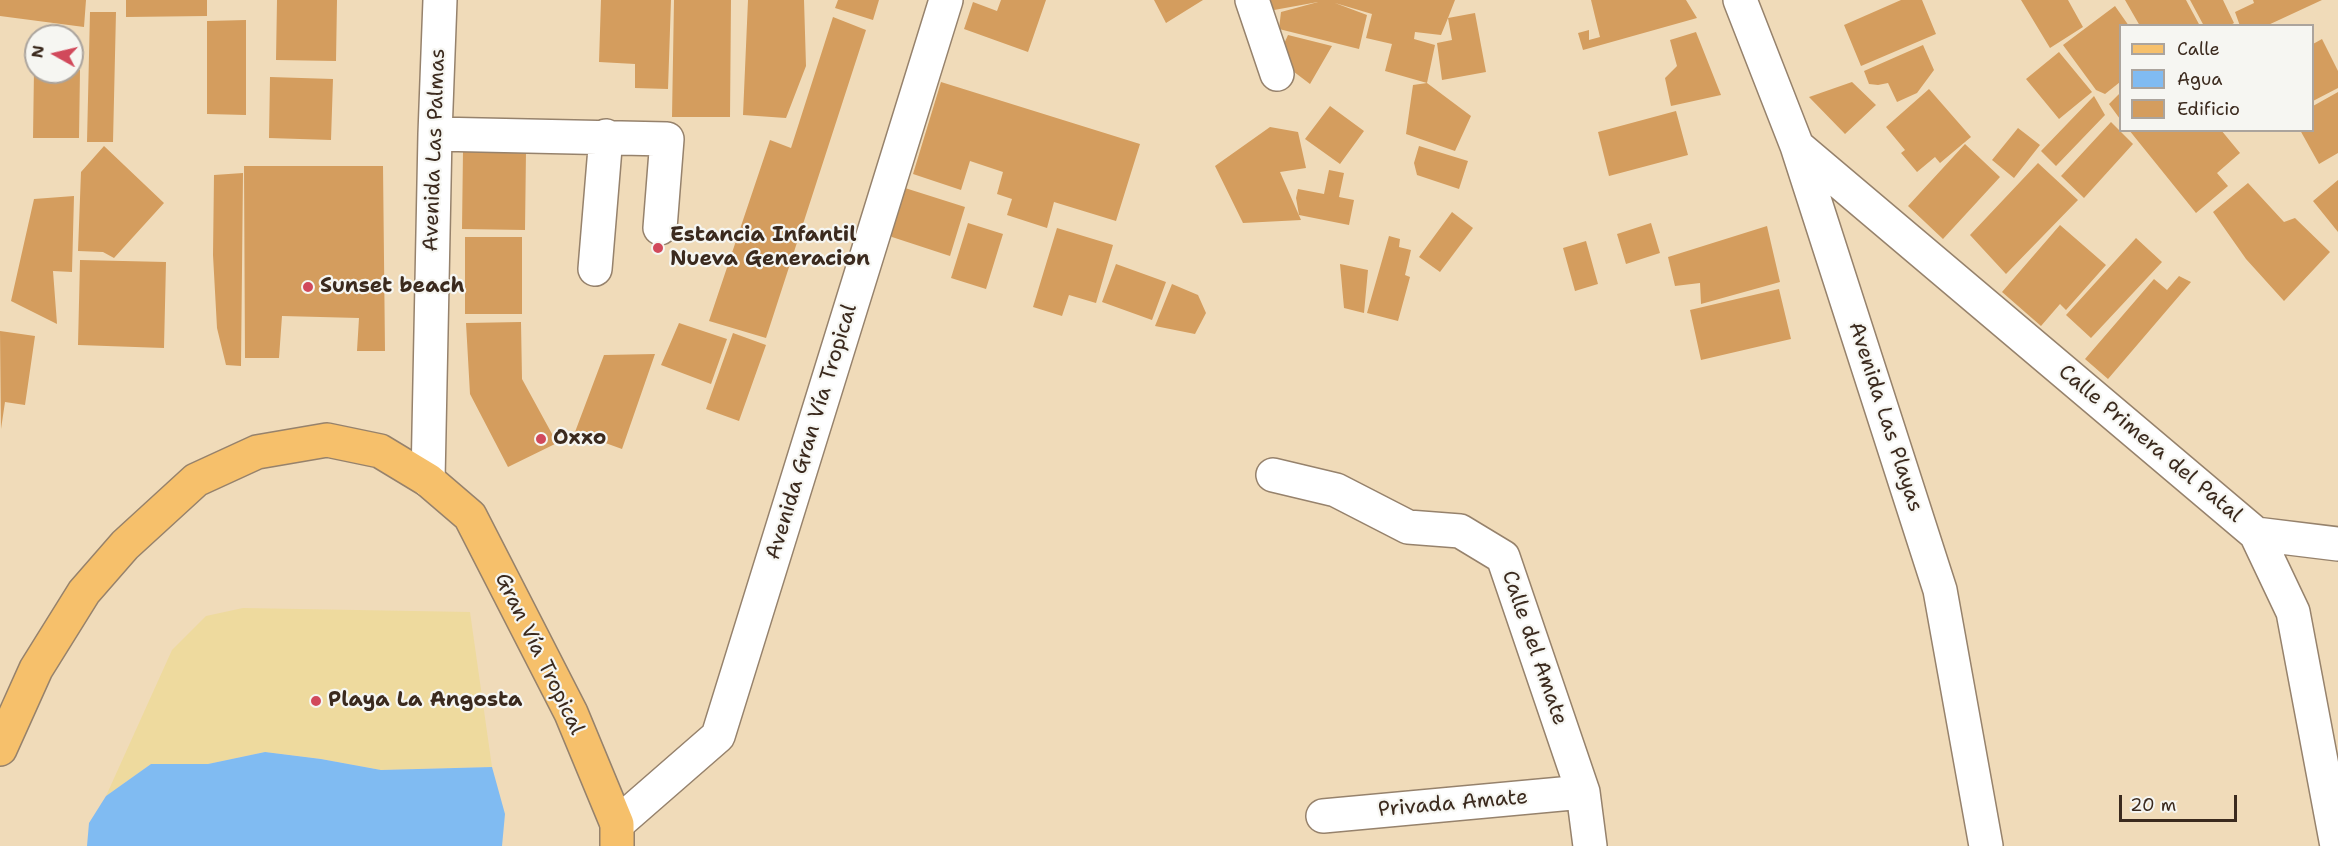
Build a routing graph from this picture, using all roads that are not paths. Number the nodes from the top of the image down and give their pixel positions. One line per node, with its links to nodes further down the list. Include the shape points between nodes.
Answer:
1 (440, 0): 6 (street, Avenida Las Palmas)
2 (946, 0): 18 (street, Avenida Gran Vía Tropical, via 718,736)
3 (1740, 0): 8 (street, Avenida Las Playas)
4 (1254, 3): 5 (street)
5 (1277, 75)
6 (435, 134): 7 (street); 12 (street, Avenida Las Palmas)
7 (606, 136): 9 (street, via 667,139); 10 (street)
8 (1797, 146): 13 (street, Calle Primera del Patal); 20 (street, Avenida Las Playas, via 1940,590)
9 (660, 228)
10 (595, 269)
11 (1273, 475): 16 (street, Calle del Amate, via 1336,490 1408,526 1461,531 1503,556)
12 (428, 480): 15 (main road, Gran Vía Tropical, via 380,451 327,440 257,452 196,480 125,545 84,592 36,669); 18 (main road, Gran Vía Tropical, via 470,516 572,713)
13 (2256, 534): 14 (street); 21 (street, Calle Primera del Patal, via 2293,612)
14 (2338, 544)
15 (0, 749)
16 (1583, 792): 17 (street, Privada Amate); 19 (street, Calle del Amate)
17 (1323, 816)
18 (617, 835)
19 (1590, 846)
20 (1986, 846)
21 (2337, 846)

